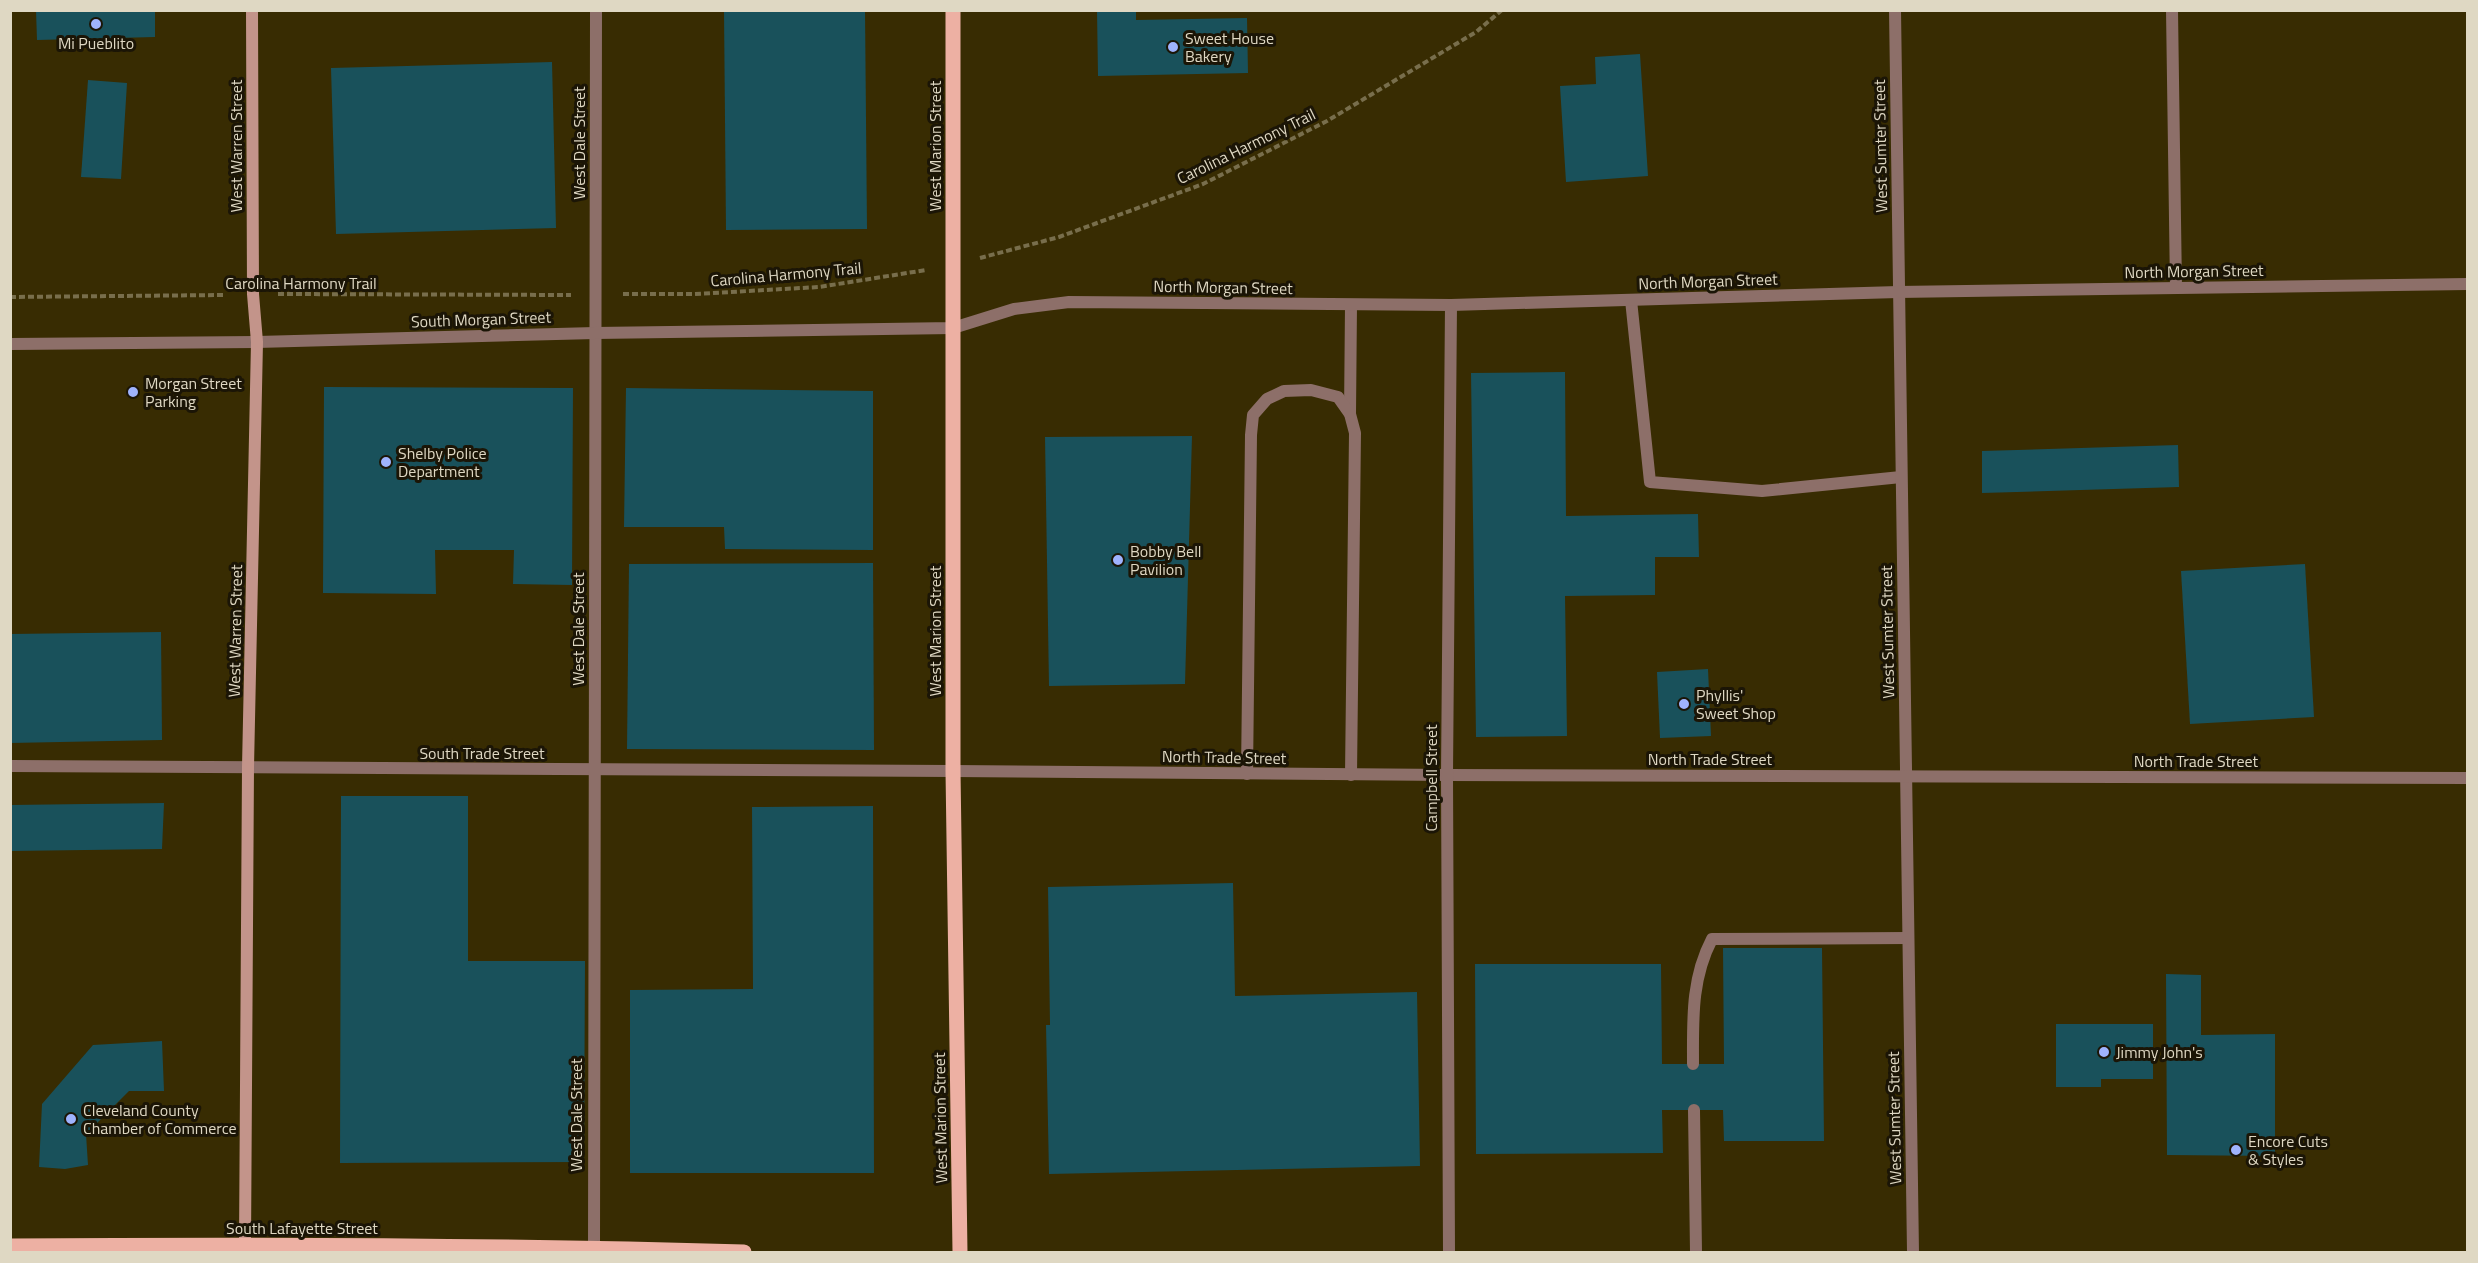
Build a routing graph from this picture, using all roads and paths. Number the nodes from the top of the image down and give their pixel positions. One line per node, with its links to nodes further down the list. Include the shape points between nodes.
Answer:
1 (252, 10): 11 (main road, West Warren Street)
2 (596, 10): 12 (street, West Dale Street)
3 (953, 10): 7 (main road, West Marion Street)
4 (1502, 10): 7 (path, Carolina Harmony Trail, via 1476,32 1327,121 1203,184 1059,237)
5 (1895, 10): 10 (street, West Sumter Street)
6 (2172, 10): 9 (street)
7 (953, 266): 12 (path, Carolina Harmony Trail, via 819,287); 17 (main road, West Marion Street)
8 (2468, 284): 9 (street, North Morgan Street)
9 (2176, 288): 10 (street, North Morgan Street)
10 (1898, 291): 14 (street, North Morgan Street); 22 (street, West Sumter Street)
11 (253, 294): 12 (path, Carolina Harmony Trail); 13 (path, Carolina Harmony Trail); 19 (main road, West Warren Street)
12 (595, 295): 18 (street, West Dale Street)
13 (10, 297)
14 (1631, 300): 15 (street, North Morgan Street); 22 (street, via 1650,482 1762,490)
15 (1451, 304): 16 (street, North Morgan Street); 29 (street, Campbell Street)
16 (1351, 305): 17 (street, North Morgan Street, via 1069,302 1014,309); 21 (street)
17 (953, 328): 18 (street, South Morgan Street); 26 (main road, West Marion Street)
18 (595, 333): 19 (street, South Morgan Street); 25 (street, West Dale Street)
19 (257, 342): 20 (street, South Morgan Street); 24 (main road, West Warren Street)
20 (10, 344)
21 (1350, 414): 27 (street, via 1338,397 1311,390 1284,391 1267,399 1253,415); 28 (street, via 1355,434)
22 (1901, 477): 30 (street, West Sumter Street)
23 (10, 766): 24 (street, South Trade Street)
24 (248, 767): 25 (street, South Trade Street); 37 (main road, West Warren Street)
25 (594, 771): 26 (street, South Trade Street); 36 (street, West Dale Street)
26 (953, 771): 27 (street, North Trade Street); 39 (main road, West Marion Street)
27 (1247, 774): 28 (street, North Trade Street)
28 (1351, 775): 29 (street, North Trade Street)
29 (1447, 775): 30 (street, North Trade Street); 40 (street, Campbell Street)
30 (1906, 776): 31 (street, North Trade Street); 32 (street, West Sumter Street)
31 (2468, 778)
32 (1908, 938): 33 (street, via 1712,939 1702,957 1693,1007); 42 (street, West Sumter Street)
33 (1694, 1064)
34 (1695, 1110): 41 (street)
35 (10, 1246): 37 (main road, South Lafayette Street)
36 (594, 1248): 37 (main road, South Lafayette Street); 38 (main road, South Lafayette Street)
37 (245, 1249)
38 (744, 1252)
39 (960, 1252)
40 (1449, 1252)
41 (1696, 1252)
42 (1913, 1252)

